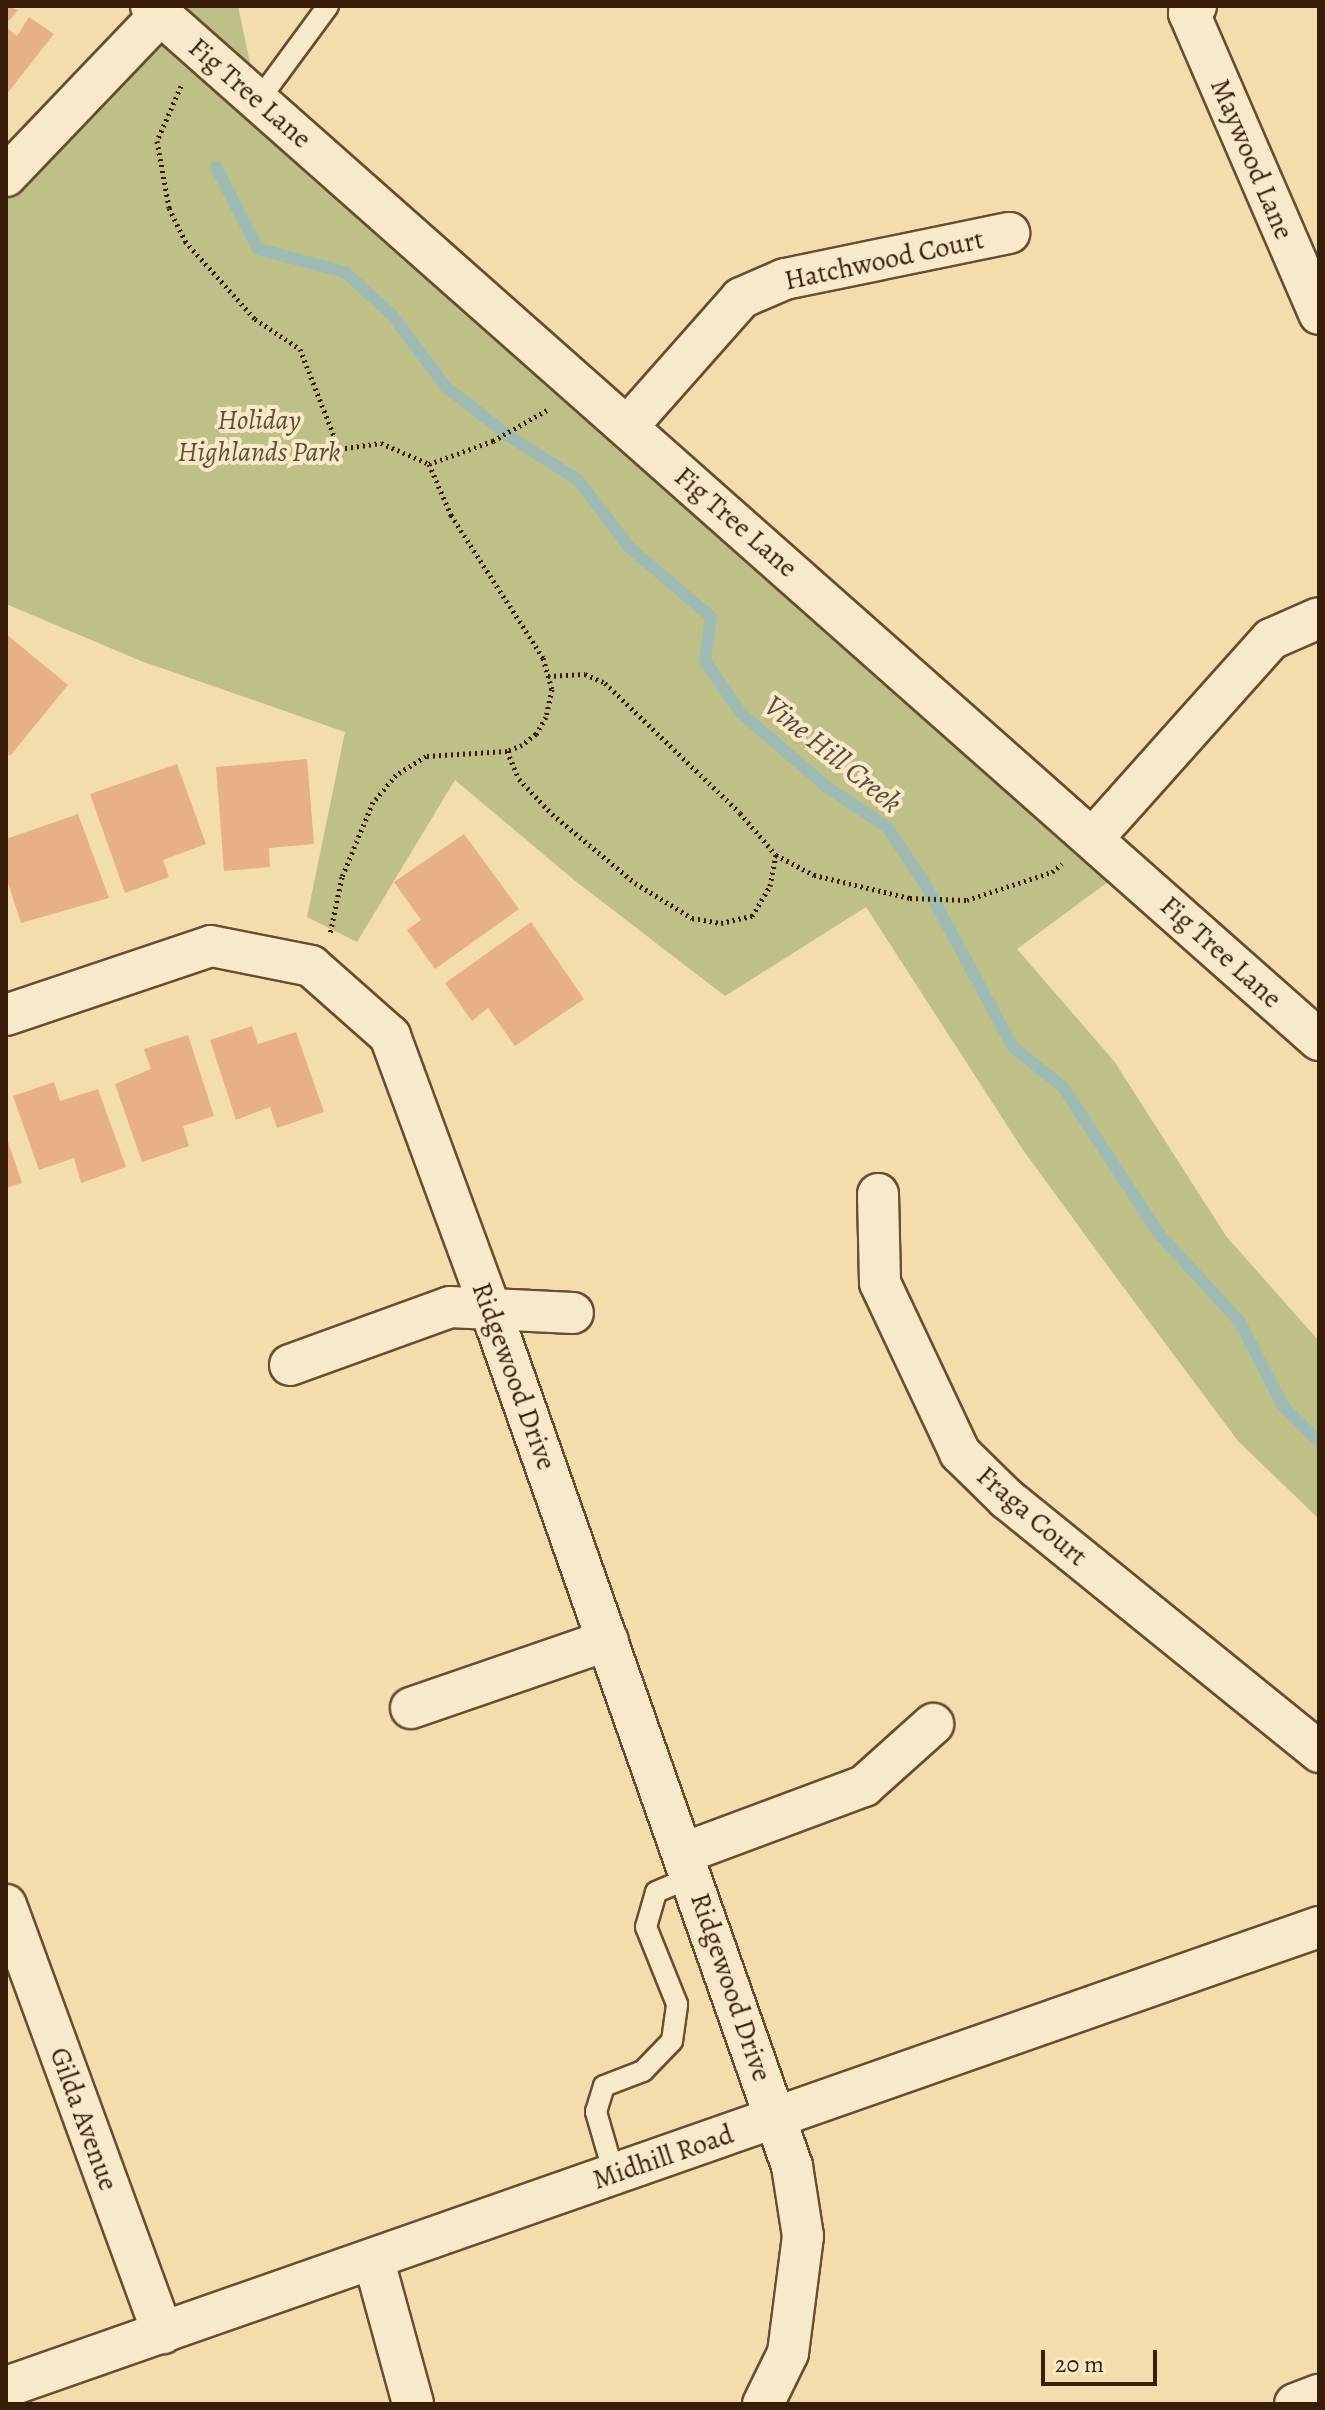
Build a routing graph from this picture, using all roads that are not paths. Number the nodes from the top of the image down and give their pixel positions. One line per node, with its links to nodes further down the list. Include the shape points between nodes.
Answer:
1 (328, 6): 4 (lane)
2 (1196, 6): 7 (street, Maywood Lane, via 1189,13)
3 (156, 10): 4 (street, Fig Tree Lane); 5 (street)
4 (258, 101): 8 (street, Fig Tree Lane)
5 (6, 176)
6 (1009, 233): 8 (street, Hatchwood Court, via 785,279 741,298)
7 (1319, 314)
8 (627, 427): 10 (street, Fig Tree Lane)
9 (1319, 618): 10 (street, via 1271,639)
10 (1093, 838): 12 (street, Fig Tree Lane)
11 (6, 1015): 14 (street, Ridgewood Drive, via 211,946 311,966 390,1036)
12 (1319, 1040)
13 (878, 1194): 20 (street, Fraga Court, via 880,1283 960,1453 1007,1499)
14 (490, 1308): 15 (street); 16 (street, via 450,1307); 17 (street, Ridgewood Drive)
15 (573, 1313)
16 (290, 1365)
17 (608, 1640): 18 (street); 21 (street, Ridgewood Drive)
18 (411, 1708)
19 (933, 1724): 21 (street, via 864,1786)
20 (1319, 1752)
21 (688, 1865): 24 (street, Ridgewood Drive); 25 (lane, via 656,1892 646,1927 677,2004 672,2041 643,2071 604,2086 596,2112)
22 (6, 1905): 27 (street, Gilda Avenue)
23 (1319, 1927): 24 (street, Midhill Road)
24 (776, 2117): 25 (street, Midhill Road); 31 (street, Ridgewood Drive, via 792,2166 803,2236 788,2353)
25 (614, 2174): 26 (street, Midhill Road)
26 (374, 2261): 27 (street, Midhill Road); 30 (street)
27 (163, 2333): 28 (street, Midhill Road)
28 (6, 2387)
29 (1319, 2395): 32 (street)
30 (413, 2404)
31 (763, 2404)
32 (1295, 2404)

